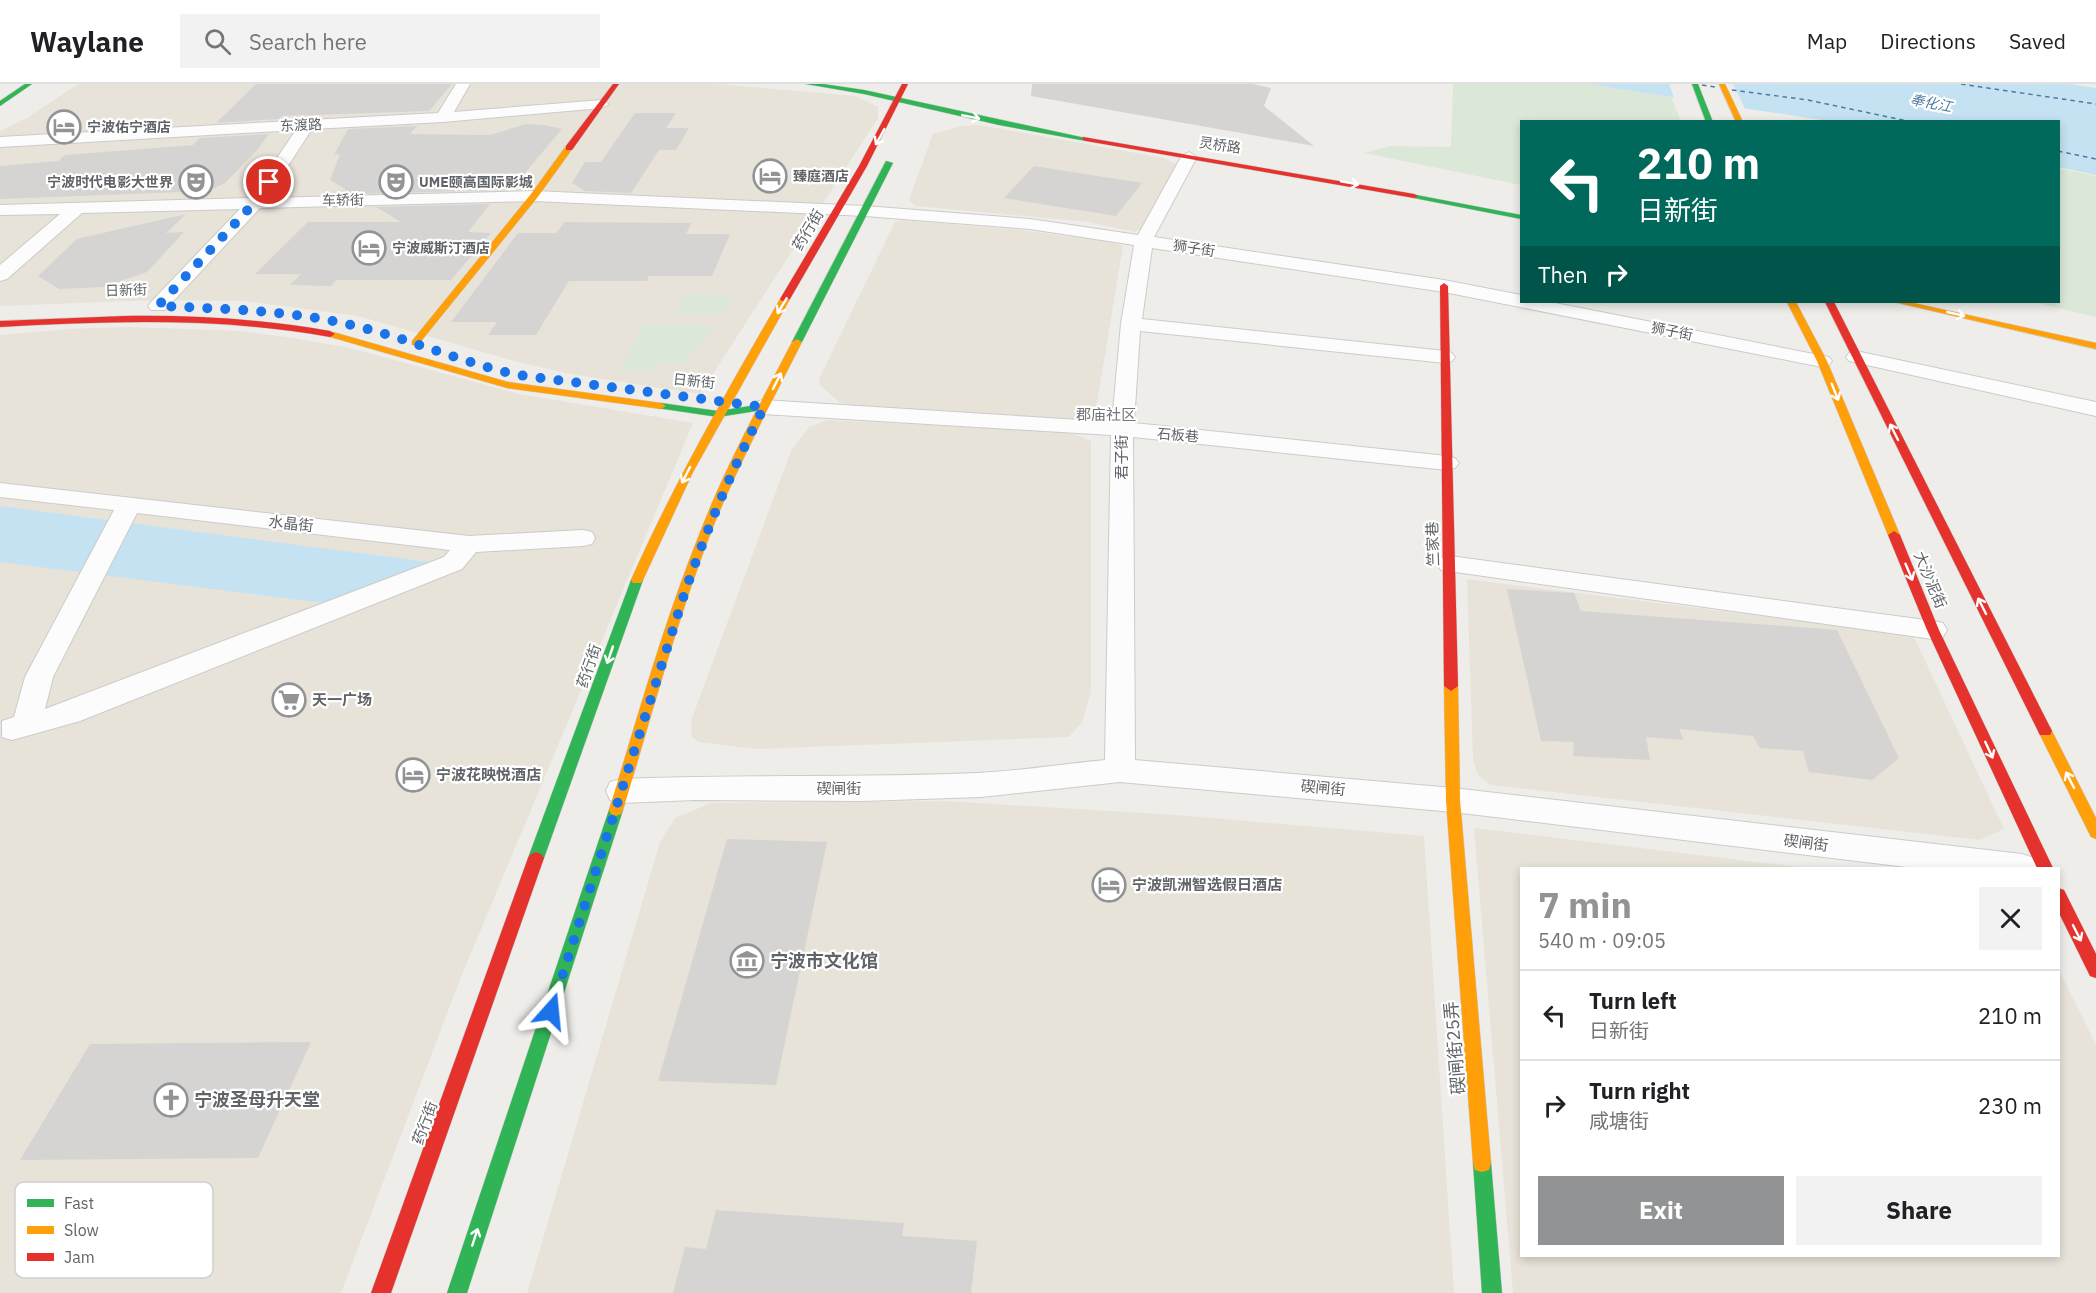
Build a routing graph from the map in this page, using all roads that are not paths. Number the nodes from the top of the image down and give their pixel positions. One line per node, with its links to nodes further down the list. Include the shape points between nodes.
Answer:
1 (29, 84): 10 (main road)
2 (463, 84): 12 (street)
3 (616, 84): 11 (main road)
4 (809, 84): 8 (main road)
5 (884, 84): 8 (main road)
6 (1695, 84): 13 (main road)
7 (1722, 84): 14 (main road)
8 (902, 90): 9 (main road); 24 (main road, 药行街, one-way to 24)
9 (915, 103): 18 (main road, 灵桥路, one-way to 18, via 1004,124); 21 (main road, 灵桥路)
10 (0, 104)
11 (602, 104): 12 (street, 东渡路); 19 (main road)
12 (443, 117): 15 (street, 东渡路)
13 (1709, 119)
14 (1740, 120)
15 (307, 125): 16 (street, 东渡路); 20 (street)
16 (0, 142)
17 (895, 148): 25 (main road)
18 (1190, 157): 26 (main road, 灵桥路, one-way to 26); 27 (street, 君子街)
19 (534, 196): 20 (street, 车轿街); 24 (street, 车轿街); 46 (main road, 日新街, via 410,342 518,375)
20 (256, 201): 22 (street, 车轿街); 36 (street)
21 (1520, 203)
22 (76, 208): 23 (street, 车轿街); 28 (street)
23 (0, 210)
24 (838, 210): 25 (street, 车轿街); 46 (main road, 药行街, one-way to 46)
25 (865, 211): 27 (street, 狮子街, via 1030,224); 47 (main road, one-way to 25)
26 (1520, 217)
27 (1144, 240): 29 (street, 狮子街); 40 (street, 君子街)
28 (0, 274)
29 (1444, 286): 30 (street, 狮子街); 43 (main road, 竺家巷)
30 (1520, 301)
31 (1532, 303): 45 (street, 狮子街)
32 (1792, 303): 45 (main road, 大沙泥街)
33 (1829, 303): 44 (main road)
34 (1903, 303): 42 (main road, one-way to 42)
35 (1972, 304): 41 (main road)
36 (158, 306): 37 (main road, 日新街); 39 (main road, 日新街, via 248,310)
37 (0, 312)
38 (0, 324): 49 (main road, 日新街, via 146,317 299,327 507,385)
39 (345, 324)
40 (1131, 324): 43 (street); 50 (street, 君子街)
41 (2096, 332)
42 (2096, 346)
43 (1445, 357): 51 (main road, 竺家巷)
44 (1856, 357): 48 (street); 61 (main road, one-way to 44)
45 (1822, 362): 57 (main road, 大沙泥街, one-way to 57)
46 (726, 401): 47 (main road, 日新街); 49 (main road, 药行街)
47 (764, 407): 49 (main road, 日新街); 50 (street, 石板巷); 59 (main road, via 707,528)
48 (2096, 409)
49 (718, 414): 66 (main road, 药行街, one-way to 66, via 661,523 625,610)
50 (1122, 429): 51 (street, 石板巷); 58 (street, 君子街)
51 (1447, 463): 56 (main road, 竺家巷)
52 (0, 490): 53 (street, 水晶街)
53 (125, 513): 55 (street, 水晶街); 55 (street, via 39,677 20,726 70,713 453,563)
54 (583, 538): 55 (street, 水晶街)
55 (469, 544)
56 (1450, 564): 57 (street); 60 (main road, 竺家巷)
57 (1934, 630): 63 (main road, 大沙泥街, one-way to 63)
58 (1120, 770): 59 (street, 碶闸街, via 981,785); 60 (street, 碶闸街)
59 (621, 791): 67 (main road, one-way to 59)
60 (1453, 800): 62 (street, 碶闸街); 68 (main road, 碶闸街25弄)
61 (2096, 833)
62 (2014, 867)
63 (2045, 867)
64 (2060, 899): 65 (main road, one-way to 65)
65 (2096, 971)
66 (381, 1293)
67 (457, 1293)
68 (1492, 1293)

